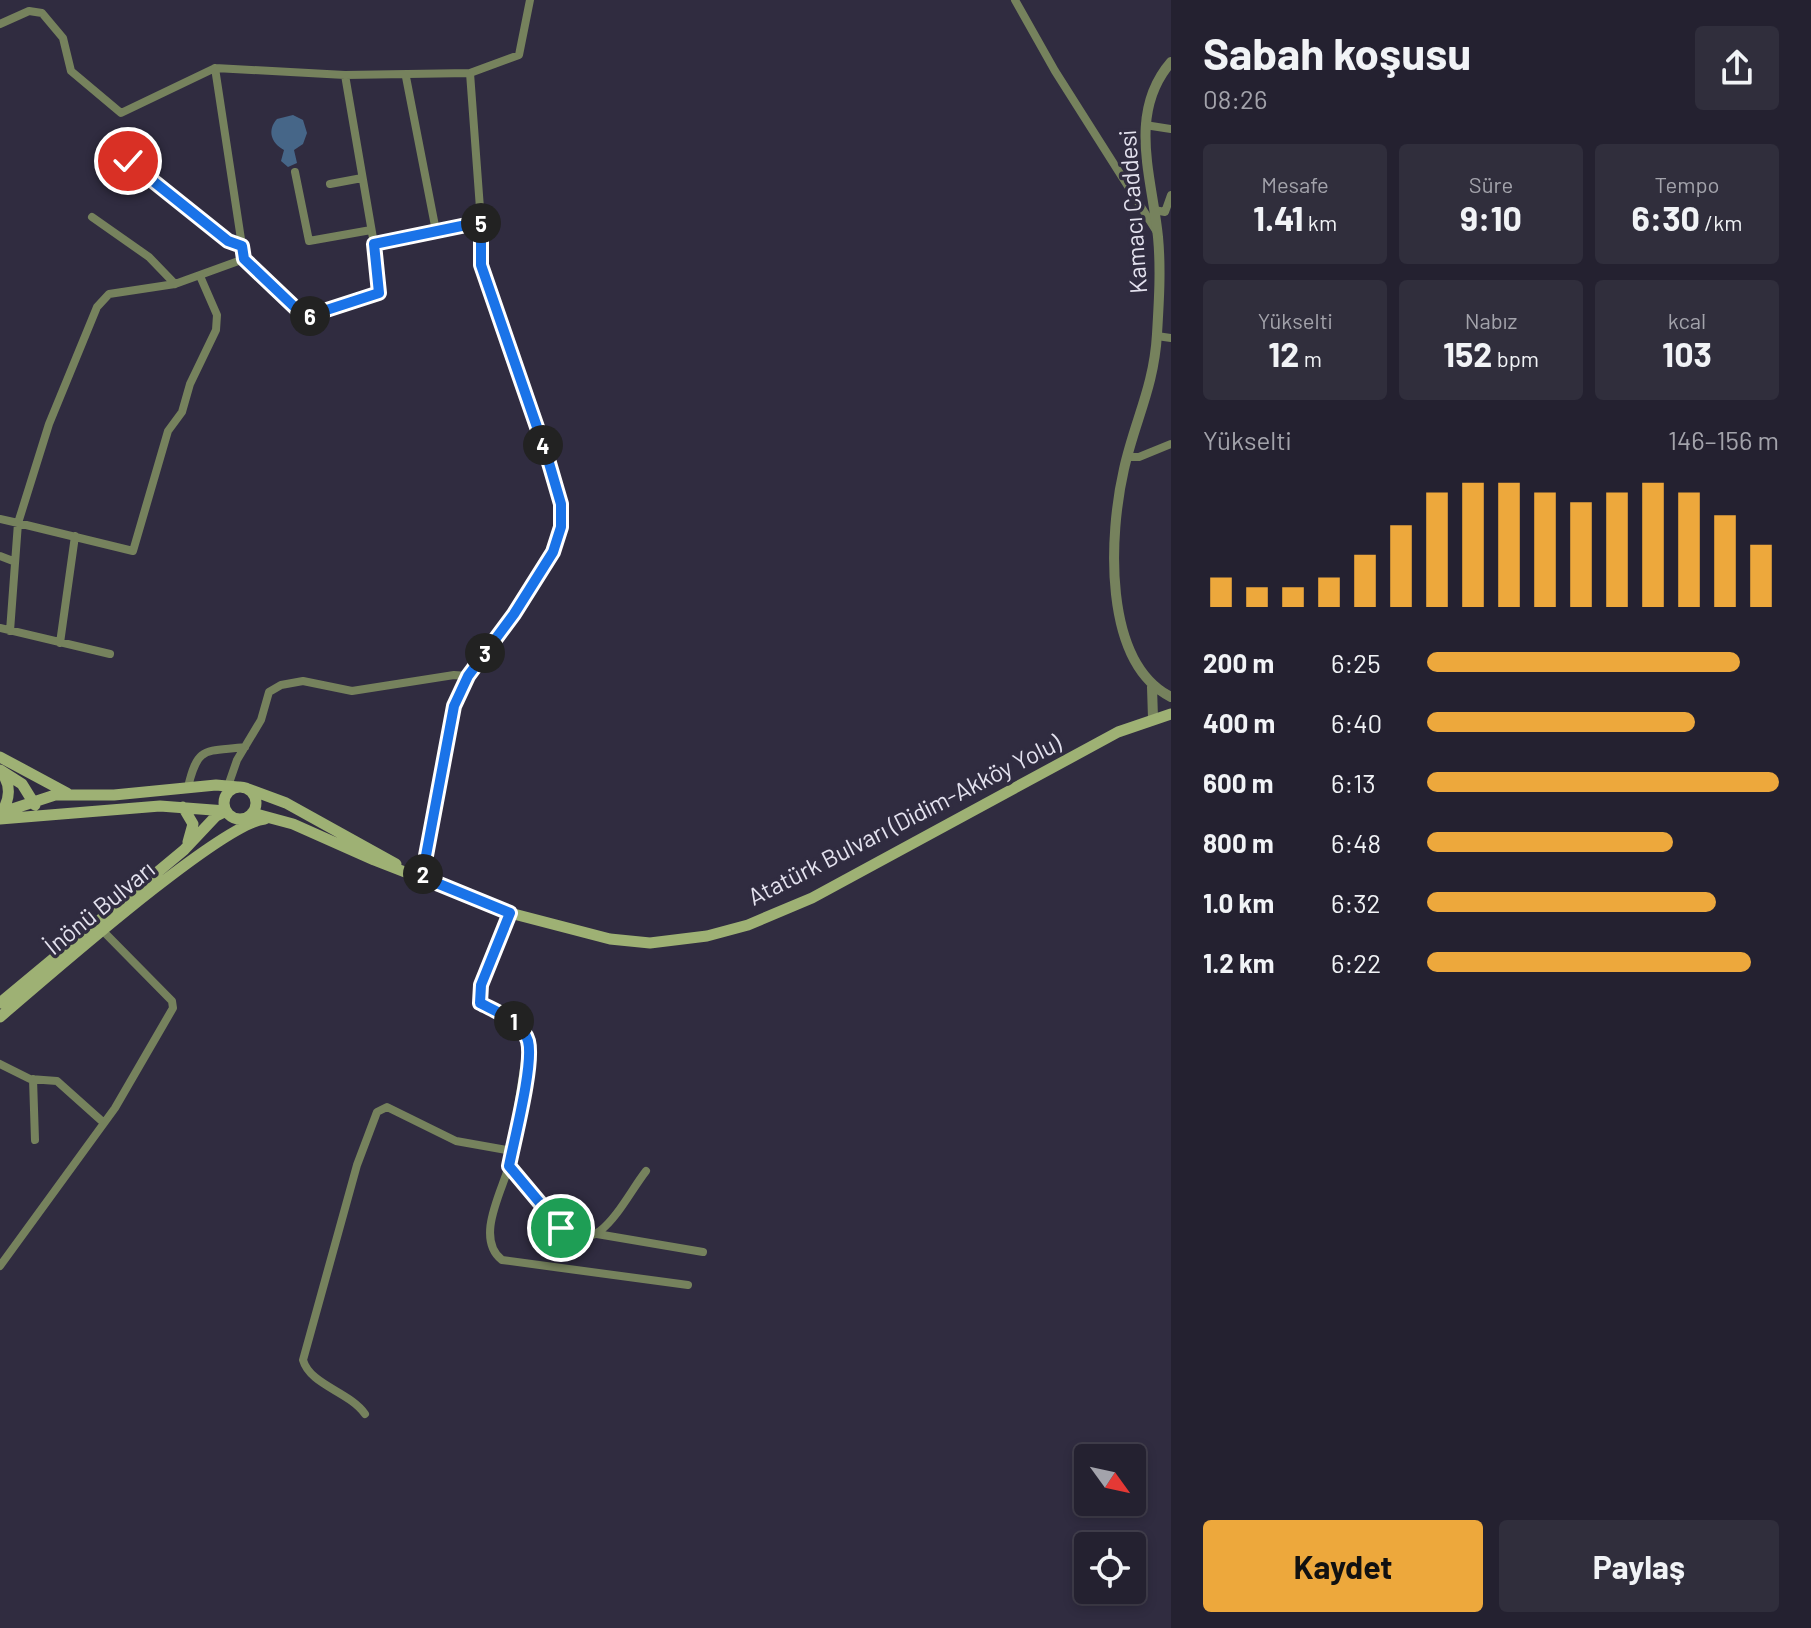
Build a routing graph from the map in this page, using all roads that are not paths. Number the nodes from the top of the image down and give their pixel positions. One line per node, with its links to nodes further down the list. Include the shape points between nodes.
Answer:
1 (530, 0): 6 (street, via 519,55)
2 (1015, 0): 21 (street)
3 (0, 24): 5 (street, via 29,11 42,13 63,38 71,71 121,113)
4 (1171, 62): 9 (street, Kamacı Caddesi, via 1155,85)
5 (215, 68): 7 (street); 23 (street)
6 (470, 73): 8 (street); 18 (street)
7 (345, 75): 8 (street); 13 (street)
8 (406, 77): 20 (street)
9 (1145, 125): 10 (street); 16 (street, Kamacı Caddesi)
10 (1171, 129)
11 (128, 161): 23 (street, via 228,241)
12 (295, 172): 19 (street, via 309,241)
13 (362, 178): 14 (street); 19 (street)
14 (330, 184)
15 (1171, 195): 16 (street)
16 (1163, 212): 21 (street, Kamacı Caddesi)
17 (92, 217): 28 (street, via 149,257)
18 (481, 222): 20 (street); 42 (street, via 481,265 547,456 561,504 561,527 553,552)
19 (371, 230): 22 (street)
20 (436, 231): 22 (street)
21 (1157, 232): 24 (street, Kamacı Caddesi)
22 (374, 244): 26 (street, via 379,293 305,317)
23 (242, 246): 26 (street)
24 (1159, 251): 25 (street); 29 (street, Kamacı Caddesi)
25 (1171, 255)
26 (244, 259): 27 (street)
27 (200, 276): 28 (street); 35 (street, via 217,315 216,330 182,412 168,431 133,551)
28 (175, 284): 34 (street, via 109,294 97,307 49,424)
29 (1157, 336): 30 (street); 32 (street, Kamacı Caddesi, via 1148,396)
30 (1171, 338)
31 (1171, 444): 32 (street)
32 (1127, 457): 43 (street, Kamacı Caddesi, via 1115,527 1119,609 1125,643)
33 (0, 519): 34 (street)
34 (18, 523): 35 (street); 37 (street)
35 (75, 536): 40 (street)
36 (0, 556): 37 (street)
37 (13, 561): 39 (street)
38 (0, 628): 39 (street)
39 (10, 631): 40 (street)
40 (60, 643): 41 (street)
41 (110, 654)
42 (468, 676): 47 (street, via 352,691 303,681 281,685 269,692); 64 (street, via 454,706)
43 (1152, 687): 44 (street); 46 (street, Kamacı Caddesi)
44 (1171, 697)
45 (1171, 714): 46 (main road, Atatürk Bulvarı (Didim-Akköy Yolu))
46 (1153, 718): 65 (main road, Atatürk Bulvarı (Didim-Akköy Yolu), via 812,898 748,925 650,943 610,939)
47 (245, 747): 50 (street, via 205,752 195,760); 51 (street)
48 (0, 757): 52 (main road)
49 (0, 771): 53 (main road, via 22,784); 57 (main road, via 9,800)
50 (188, 787): 51 (main road); 52 (main road)
51 (238, 788): 55 (main road, via 226,796); 59 (main road, via 256,800); 63 (main road, via 286,803)
52 (71, 795): 53 (main road); 56 (main road)
53 (33, 801): 57 (main road); 58 (main road)
54 (183, 807): 55 (main road); 56 (main road); 62 (main road, via 193,824)
55 (226, 811): 59 (main road); 62 (main road, İnönü Bulvarı)
56 (70, 813): 58 (main road)
57 (0, 815): 58 (main road)
58 (44, 816)
59 (246, 816): 60 (main road); 61 (main road)
60 (273, 818): 61 (main road, via 258,819); 63 (main road)
61 (228, 835): 66 (main road, İnönü Bulvarı)
62 (184, 850): 67 (main road, İnönü Bulvarı)
63 (403, 869): 64 (main road, Atatürk Bulvarı (Didim-Akköy Yolu))
64 (422, 877): 65 (main road, Atatürk Bulvarı (Didim-Akköy Yolu))
65 (510, 913): 73 (street, via 481,985 480,1003 516,1022 528,1042)
66 (103, 931): 68 (main road, İnönü Bulvarı); 71 (street, via 173,1008)
67 (0, 1003)
68 (0, 1017)
69 (0, 1064): 70 (street)
70 (33, 1079): 71 (street, via 57,1081); 72 (street)
71 (104, 1123): 78 (street)
72 (35, 1140)
73 (512, 1151): 74 (street); 80 (street, via 456,1141 387,1107 377,1112 303,1360 309,1372 352,1398)
74 (509, 1166): 76 (street, via 561,1228); 79 (street, via 488,1235 492,1251 502,1260)
75 (646, 1171): 76 (street)
76 (597, 1234): 77 (street)
77 (703, 1252)
78 (0, 1266)
79 (688, 1285)
80 (365, 1414)

